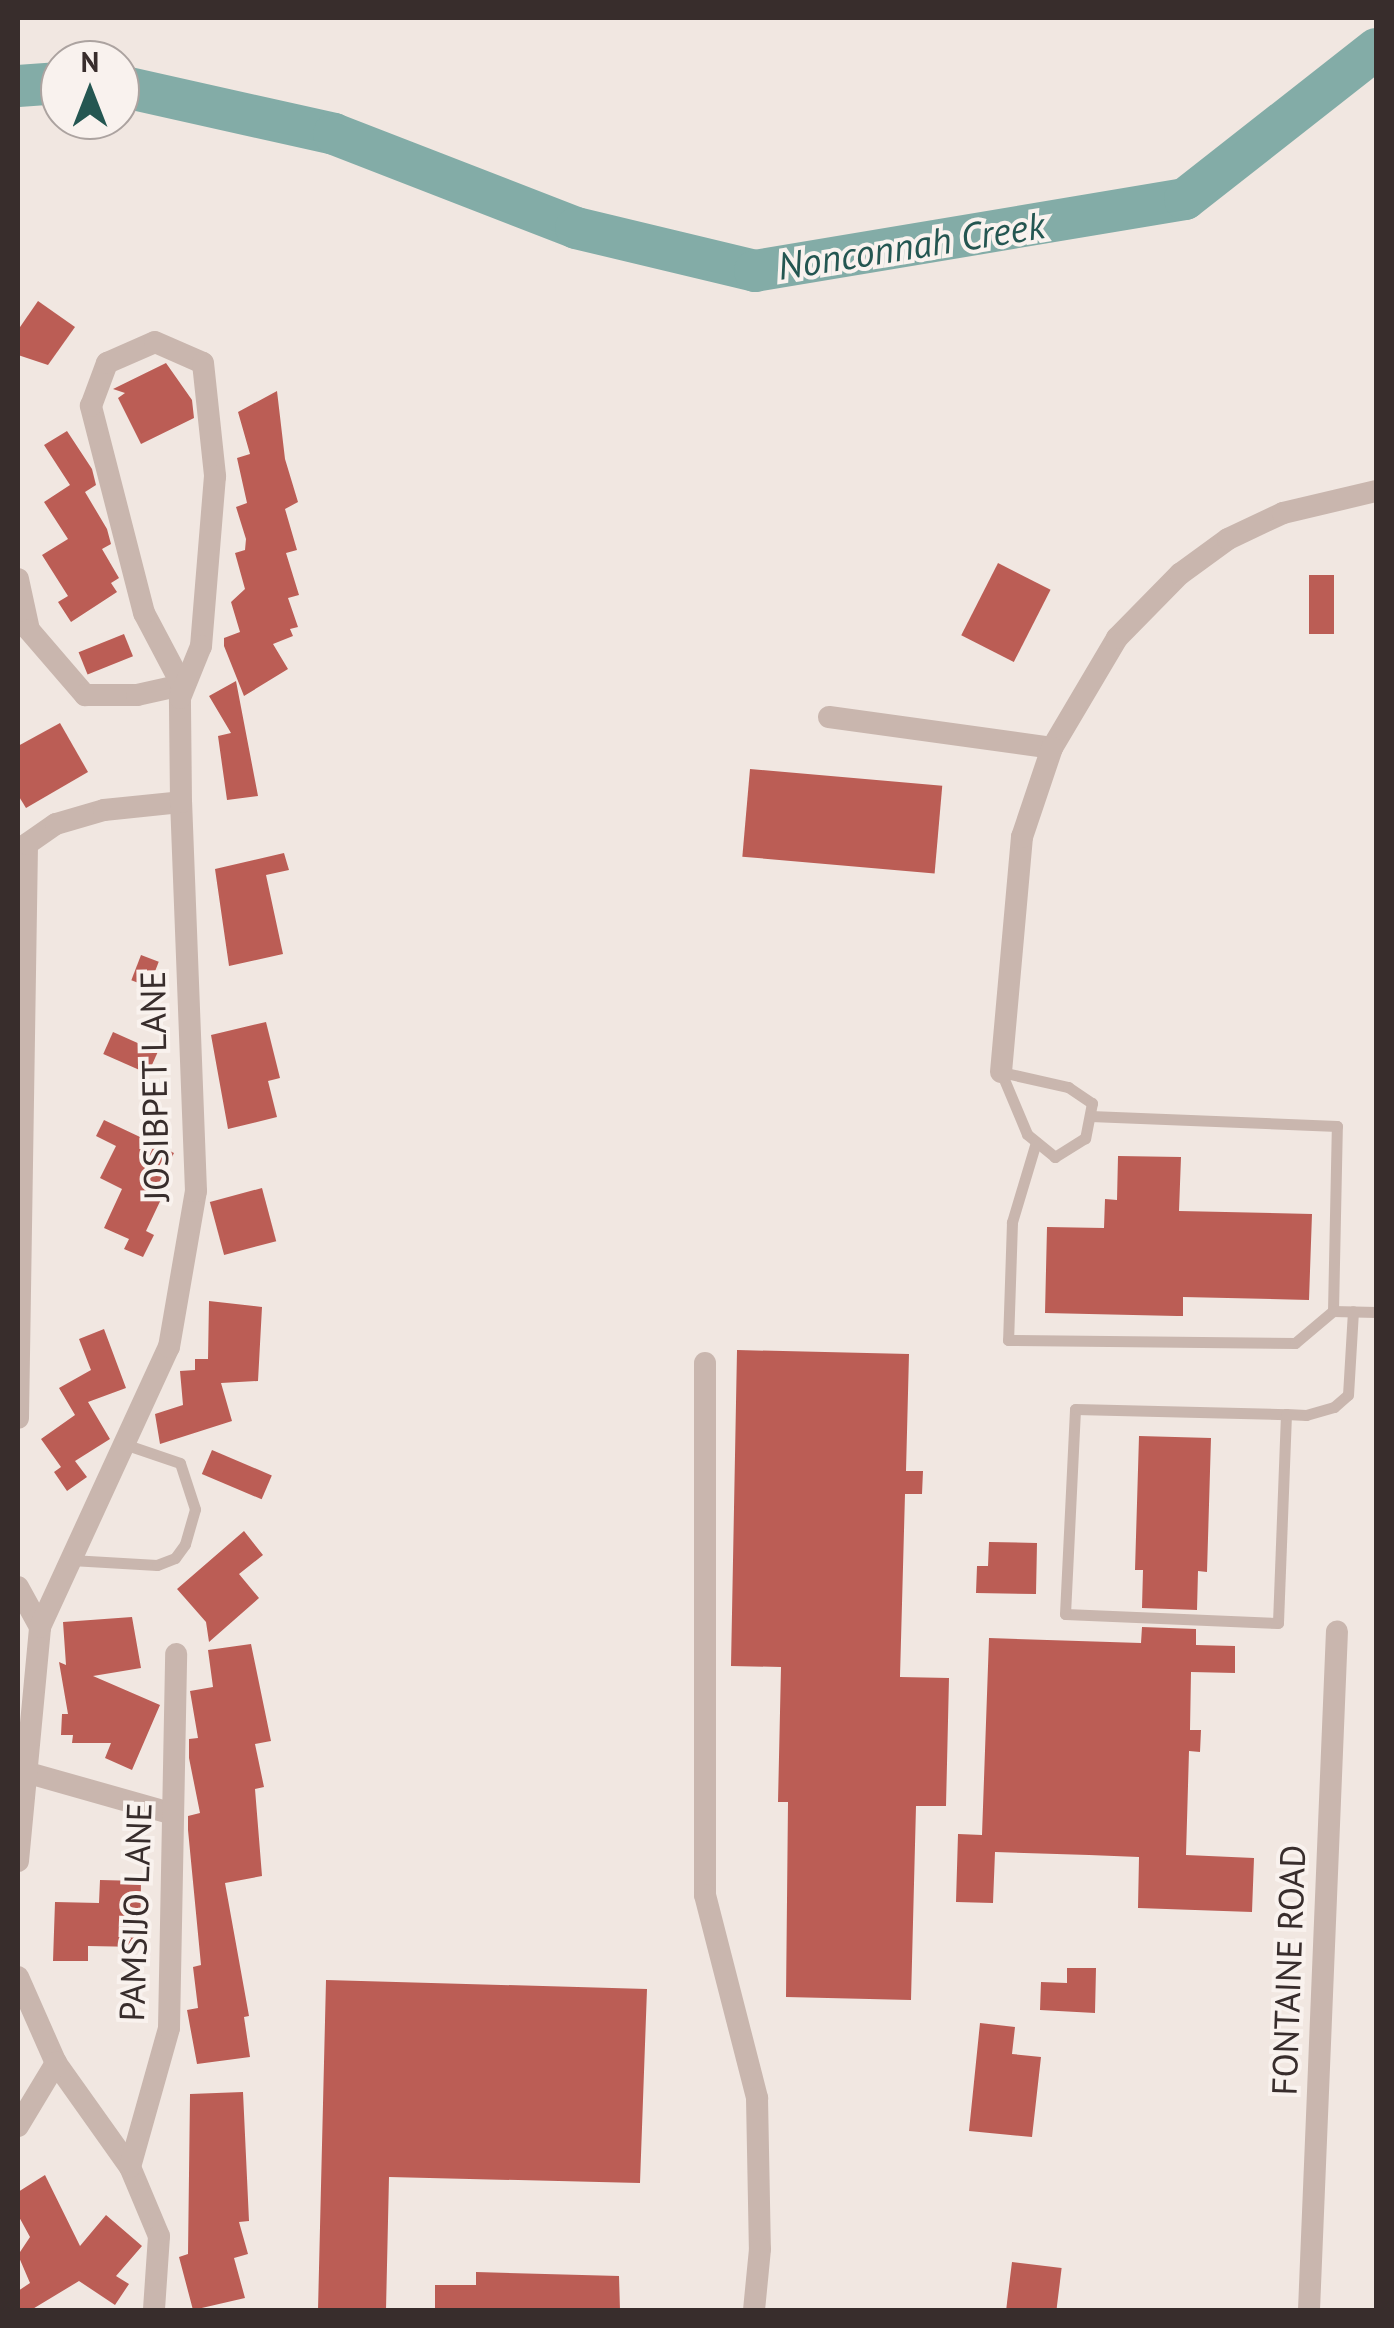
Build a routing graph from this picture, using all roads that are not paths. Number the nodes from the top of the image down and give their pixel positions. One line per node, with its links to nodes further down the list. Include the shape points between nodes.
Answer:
1 (1376, 491): 5 (street, via 1283,513 1228,539 1180,574 1117,638)
2 (18, 579): 3 (street, via 29,630 85,696)
3 (181, 692): 3 (street, via 144,613 91,406 107,364 155,342 202,364 216,476 201,646); 6 (street, JOSIBPET LANE)
4 (829, 717): 5 (street)
5 (1052, 748): 7 (street, via 1022,837)
6 (181, 802): 10 (street, via 104,810 56,824 28,844); 17 (street, JOSIBPET LANE, via 196,1191 168,1347)
7 (1001, 1072): 8 (lane, via 1068,1087 1092,1103); 9 (lane)
8 (1090, 1116): 9 (lane, via 1085,1138 1055,1157); 11 (lane, via 1337,1126)
9 (1036, 1142): 11 (lane, via 1012,1222 1008,1340 1295,1343)
10 (20, 1290): 16 (street)
11 (1333, 1310): 12 (lane)
12 (1353, 1311): 13 (lane); 15 (lane, via 1348,1395 1334,1407)
13 (1376, 1312)
14 (705, 1364): 31 (street, via 705,1895 757,2098 760,2249)
15 (1286, 1414): 15 (lane, via 1075,1409 1066,1614 1278,1623)
16 (18, 1418)
17 (124, 1444): 18 (street, JOSIBPET LANE); 18 (lane, via 180,1464 195,1509 185,1544 175,1558 157,1565)
18 (70, 1560): 20 (street, JOSIBPET LANE)
19 (18, 1587): 20 (street)
20 (40, 1627): 23 (street, JOSIBPET LANE)
21 (1337, 1632): 32 (street, FONTAINE ROAD)
22 (176, 1654): 24 (street, PAMSIJO LANE)
23 (22, 1772): 24 (street); 25 (street, JOSIBPET LANE)
24 (173, 1814): 29 (street, PAMSIJO LANE, via 169,2028)
25 (18, 1861)
26 (18, 1976): 27 (street)
27 (56, 2063): 28 (street); 29 (street)
28 (18, 2126)
29 (130, 2167): 30 (street, via 159,2236)
30 (154, 2310)
31 (754, 2310)
32 (1309, 2310)

